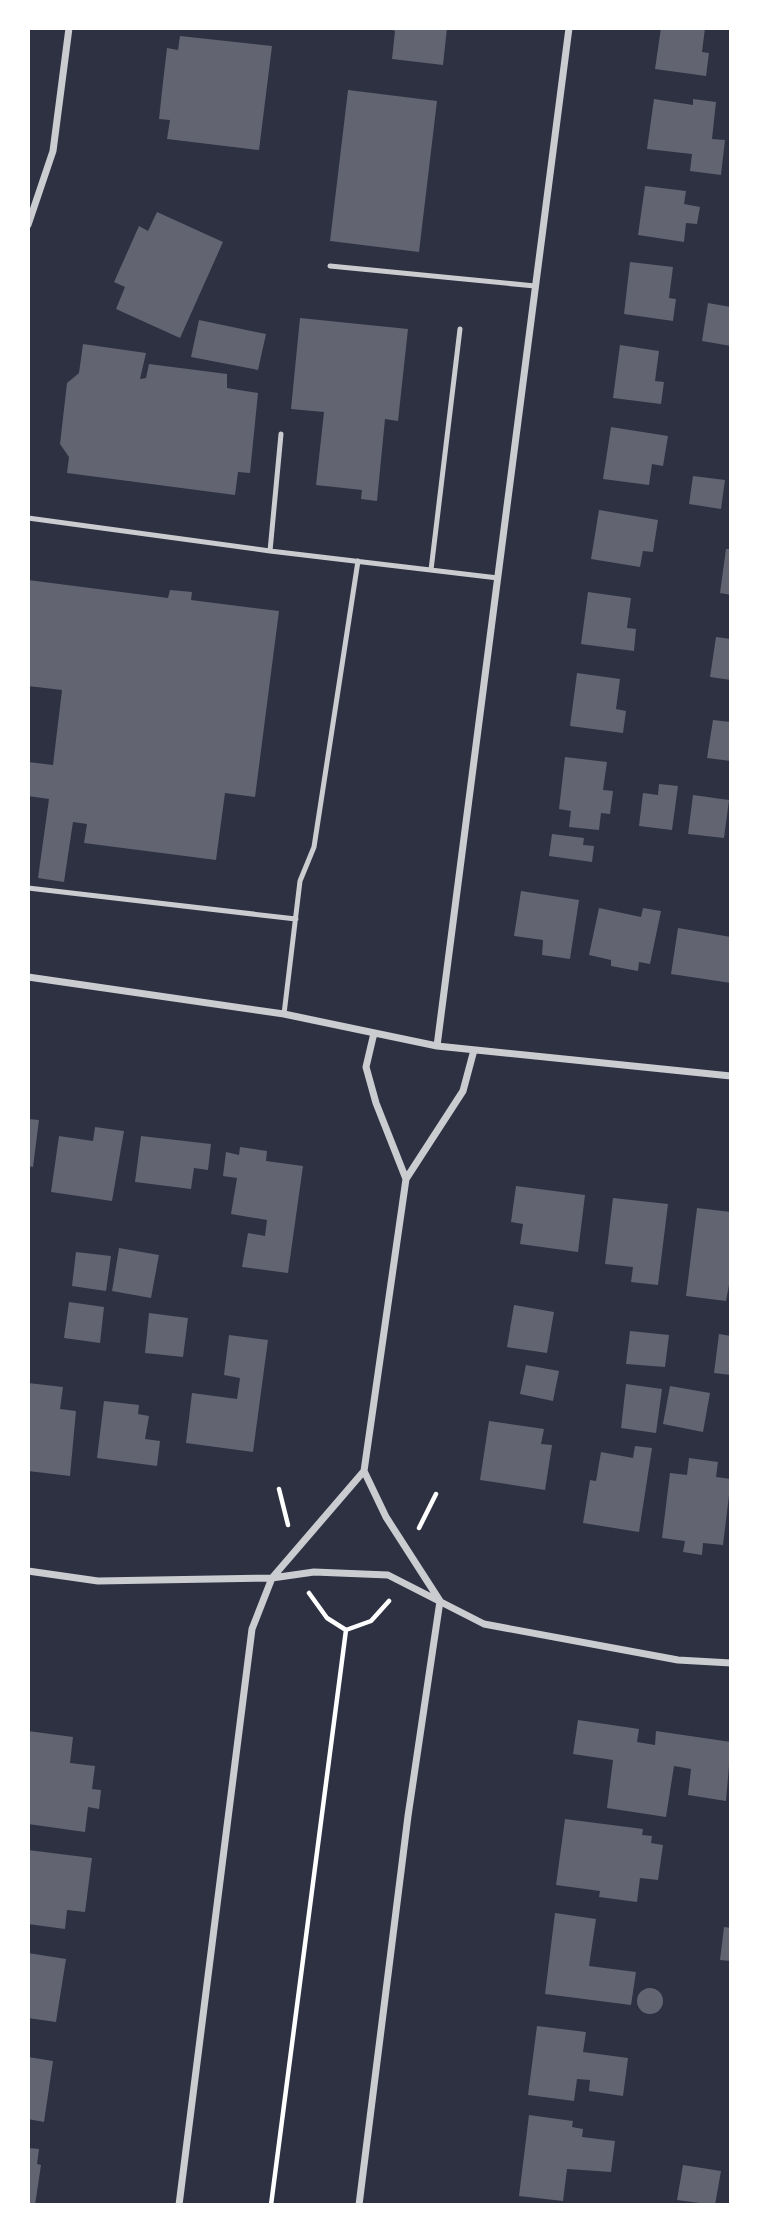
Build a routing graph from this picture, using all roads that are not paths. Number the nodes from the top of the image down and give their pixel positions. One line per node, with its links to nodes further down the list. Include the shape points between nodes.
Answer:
1 (69, 28): 3 (street, via 53,151)
2 (569, 28): 5 (street)
3 (28, 225)
4 (330, 266): 5 (lane)
5 (535, 286): 12 (street)
6 (460, 329): 11 (lane)
7 (281, 434): 9 (lane)
8 (28, 518): 9 (lane)
9 (270, 551): 10 (lane)
10 (358, 561): 11 (lane); 14 (lane, via 314,847 300,881)
11 (431, 570): 12 (lane)
12 (498, 578): 18 (street)
13 (28, 888): 14 (lane)
14 (296, 919): 16 (lane)
15 (28, 977): 16 (street)
16 (284, 1014): 17 (street)
17 (374, 1033): 18 (street); 21 (street, via 366,1067)
18 (437, 1046): 19 (street)
19 (474, 1050): 20 (street); 21 (street, via 463,1091)
20 (731, 1076)
21 (406, 1179): 22 (street)
22 (364, 1471): 24 (street); 25 (street, via 386,1517)
23 (28, 1571): 24 (street, via 98,1581)
24 (272, 1578): 25 (street, via 314,1572 388,1575); 27 (street, via 252,1629)
25 (440, 1601): 26 (street, via 484,1623 678,1660); 28 (street)
26 (731, 1663)
27 (179, 2205)
28 (359, 2205)

